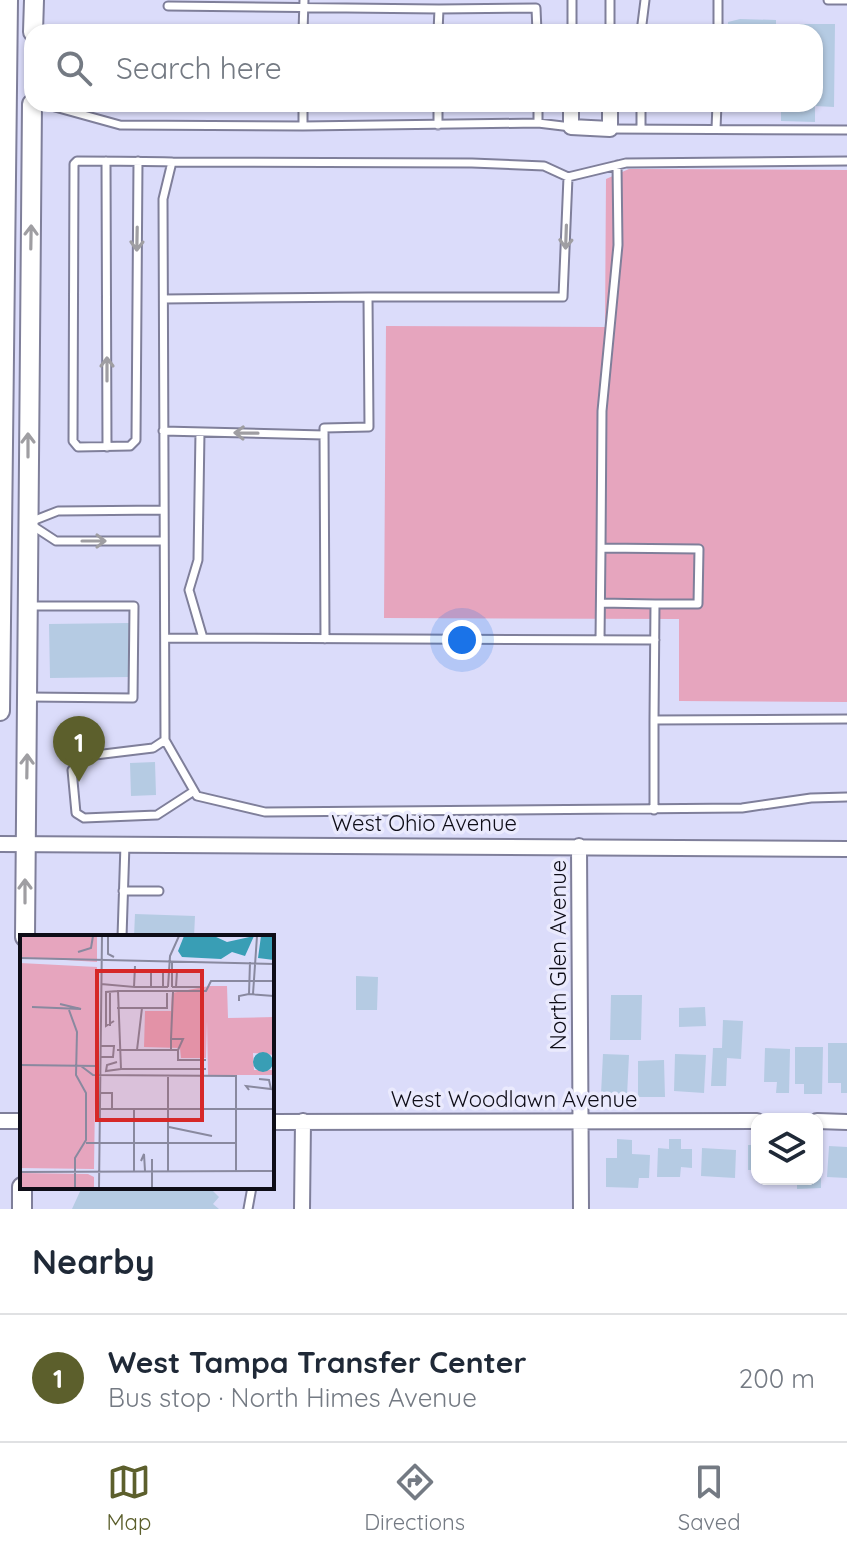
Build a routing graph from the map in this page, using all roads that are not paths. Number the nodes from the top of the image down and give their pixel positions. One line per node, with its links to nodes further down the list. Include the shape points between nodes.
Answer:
1 (8, 0): 45 (street)
2 (34, 0): 12 (street)
3 (572, 0): 16 (lane)
4 (610, 0): 17 (lane)
5 (645, 0): 18 (lane)
6 (718, 0): 19 (lane)
7 (828, 0): 8 (lane)
8 (847, 0)
9 (304, 4): 10 (lane); 11 (lane); 13 (lane)
10 (168, 6)
11 (439, 9): 14 (lane); 15 (lane, via 536,8)
12 (33, 24)
13 (303, 24)
14 (438, 24)
15 (537, 24)
16 (572, 24)
17 (610, 24)
18 (642, 24)
19 (718, 24)
20 (32, 112): 46 (street, one-way to 20)
21 (73, 112): 31 (lane, via 120,125)
22 (303, 112): 31 (lane)
23 (438, 112): 30 (lane)
24 (538, 112): 29 (lane)
25 (571, 112): 32 (street)
26 (610, 112): 33 (street)
27 (641, 112): 34 (lane)
28 (717, 112): 35 (lane)
29 (538, 123): 30 (lane); 32 (lane)
30 (438, 125): 31 (lane)
31 (303, 126)
32 (571, 127): 33 (street)
33 (610, 129): 34 (lane)
34 (641, 129): 35 (lane)
35 (716, 129): 36 (lane)
36 (847, 130)
37 (106, 161): 38 (lane); 50 (lane, one-way to 37); 50 (lane, via 74,164 75,445)
38 (138, 161): 40 (lane); 50 (lane, one-way to 50, via 134,445)
39 (847, 161): 41 (lane)
40 (172, 162): 42 (lane, via 472,163 544,166); 44 (lane, via 163,199)
41 (617, 165): 42 (lane); 55 (lane, via 618,245 602,411)
42 (568, 177): 43 (lane, one-way to 43, via 563,297)
43 (368, 297): 44 (lane); 49 (lane, via 369,427 324,428)
44 (164, 299): 47 (lane)
45 (2, 314): 46 (lane); 53 (street)
46 (30, 315): 52 (street, one-way to 46)
47 (163, 431): 48 (lane); 51 (lane)
48 (200, 432): 49 (lane, one-way to 48); 60 (lane, via 198,560 189,590)
49 (324, 435): 61 (lane)
50 (107, 447)
51 (164, 510): 52 (lane, via 58,511); 54 (lane)
52 (28, 523): 53 (street); 54 (lane, one-way to 54, via 56,541); 58 (street)
53 (3, 524): 65 (street)
54 (164, 541): 59 (lane)
55 (601, 548): 56 (lane); 57 (lane, via 699,549 698,604)
56 (601, 603): 57 (lane); 62 (lane)
57 (655, 604): 63 (lane)
58 (29, 606): 64 (street); 64 (lane, via 134,606 133,698)
59 (166, 638): 60 (lane); 68 (lane)
60 (203, 638): 61 (lane)
61 (325, 639): 62 (lane)
62 (600, 640): 63 (lane)
63 (655, 640): 67 (lane)
64 (27, 697): 73 (street, one-way to 64)
65 (0, 711)
66 (847, 719): 67 (lane)
67 (654, 720): 71 (lane)
68 (165, 740): 69 (lane); 69 (lane, via 153,748 87,756 78,762 72,770 76,813 84,818 157,815)
69 (194, 791): 71 (lane, via 233,807 265,812)
70 (847, 797): 71 (lane, via 746,808)
71 (654, 810)
72 (0, 844): 73 (street, West Ohio Avenue)
73 (25, 844): 74 (street, West Ohio Avenue); 79 (street, one-way to 73)
74 (125, 844): 75 (street, West Ohio Avenue); 77 (lane)
75 (579, 846): 76 (street, West Ohio Avenue); 82 (street, North Glen Avenue)
76 (847, 849)
77 (123, 891): 78 (lane); 80 (lane)
78 (159, 891)
79 (25, 935)
80 (122, 935)
81 (303, 1121): 82 (street, West Woodlawn Avenue); 85 (street, West Woodlawn Avenue); 89 (street)
82 (581, 1121): 83 (street, West Woodlawn Avenue); 90 (street, North Glen Avenue)
83 (751, 1121)
84 (823, 1121): 86 (street)
85 (274, 1122)
86 (847, 1122)
87 (251, 1189): 88 (lane)
88 (248, 1209)
89 (302, 1209)
90 (581, 1209)

